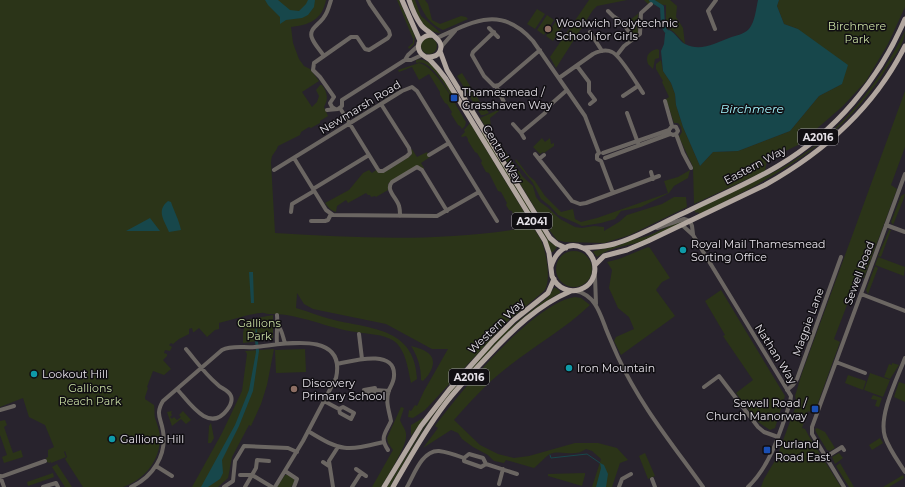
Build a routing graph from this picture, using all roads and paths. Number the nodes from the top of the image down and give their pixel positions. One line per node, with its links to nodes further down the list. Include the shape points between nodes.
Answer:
1 (331, 0): 24 (street, via 328,11 311,34)
2 (368, 0): 24 (street, via 389,31 389,36 369,50 353,36)
3 (402, 0): 18 (main road, Central Way / A2041)
4 (409, 0): 14 (main road, via 419,22)
5 (716, 0): 10 (street, via 708,11)
6 (651, 4): 17 (street, via 641,13 640,34)
7 (608, 11): 17 (street, via 623,23)
8 (905, 19): 77 (main road, Eastern Way / A2016, via 890,52 865,89 812,143 776,168)
9 (489, 28): 12 (street)
10 (715, 29)
11 (455, 30): 16 (street); 20 (street); 21 (street, via 476,21 501,20 523,30)
12 (494, 32): 15 (street); 29 (street, via 473,52 472,57 484,76)
13 (590, 32): 22 (street)
14 (432, 35): 16 (main road); 18 (main road, via 425,36)
15 (498, 37)
16 (437, 38): 20 (main road, Central Way / A2041, via 441,44)
17 (634, 39): 23 (street)
18 (419, 43): 25 (main road, Central Way / A2041, via 419,49); 26 (street)
19 (905, 46): 74 (main road, Eastern Way / A2016, via 868,102 820,150 766,185)
20 (440, 49): 25 (main road, via 434,56); 80 (main road, Central Way / A2041, via 448,70 550,238)
21 (540, 50): 28 (street); 29 (street)
22 (602, 51): 23 (street); 27 (street, via 593,54)
23 (617, 55): 30 (street)
24 (324, 56): 34 (street, via 314,63 313,70 320,77)
25 (424, 56): 26 (street); 84 (main road, Central Way / A2041, via 435,65 446,80 545,241)
26 (405, 60): 35 (street)
27 (577, 66): 28 (street); 39 (street, via 589,82 589,92 595,100)
28 (559, 78): 31 (street)
29 (496, 86): 38 (street)
30 (638, 86): 32 (street); 33 (street)
31 (567, 90): 45 (street, via 550,105 546,113); 54 (street, via 585,116)
32 (643, 93)
33 (623, 96)
34 (332, 99): 35 (street, via 338,96); 40 (street, via 331,105); 40 (street, via 326,109)
35 (342, 100): 40 (street, via 342,106)
36 (666, 101): 44 (street)
37 (381, 104): 42 (street, Newmarsh Road); 48 (street, Newmarsh Road, via 408,88 416,89); 51 (street, via 410,153 381,171)
38 (506, 104)
39 (590, 104)
40 (338, 109): 42 (street)
41 (627, 113): 49 (street)
42 (350, 123): 51 (street); 55 (street, Newmarsh Road)
43 (513, 124): 45 (street)
44 (670, 130): 46 (street); 46 (street, via 677,128); 49 (street)
45 (521, 133): 47 (street)
46 (676, 134): 57 (street)
47 (524, 138)
48 (449, 143): 52 (street); 66 (street, Newmarsh Road)
49 (638, 143): 54 (street)
50 (535, 154): 56 (street)
51 (369, 155): 64 (street)
52 (429, 155)
53 (544, 156): 56 (street)
54 (602, 156): 67 (street)
55 (294, 158): 58 (street, Newmarsh Road); 64 (street)
56 (539, 159): 67 (street, via 574,202 584,204)
57 (691, 168)
58 (274, 170)
59 (651, 172): 62 (street)
60 (905, 174): 63 (street, Sewell Road)
61 (660, 176): 62 (street)
62 (653, 179): 67 (street)
63 (899, 189): 65 (street); 76 (street, Sewell Road)
64 (314, 190): 69 (street, via 292,204); 70 (street)
65 (905, 191)
66 (479, 192): 68 (street); 73 (street, Newmarsh Road)
67 (613, 193)
68 (447, 211): 71 (street, via 437,216); 71 (street, via 422,170 417,167 390,185 389,188 399,206)
69 (291, 212)
70 (331, 214): 71 (street); 72 (street, via 328,220)
71 (400, 216)
72 (311, 221)
73 (497, 221)
74 (690, 221): 75 (main road, Eastern Way / A2016); 77 (street, via 682,219); 79 (street, Nathan Way)
75 (682, 225): 79 (street, Nathan Way); 83 (main road, Eastern Way / A2016, via 635,247 604,256)
76 (886, 225): 78 (street); 88 (street, Sewell Road)
77 (646, 230): 81 (main road, Eastern Way / A2016, via 615,244)
78 (905, 232)
79 (693, 235): 106 (street, Nathan Way)
80 (566, 248): 81 (main road); 84 (main road, via 557,253)
81 (584, 248): 83 (main road, via 592,256)
82 (841, 257): 106 (street, Magpie Lane, via 796,379)
83 (595, 265): 85 (main road)
84 (551, 268): 86 (main road)
85 (595, 276): 87 (main road, via 586,287); 89 (street)
86 (554, 279): 87 (main road, via 561,287); 152 (main road, Western Way / A2016, via 548,293 509,326 449,390 421,426)
87 (573, 291): 89 (street, via 588,296); 153 (main road, Western Way / A2016, via 556,297 525,319 501,342 434,419)
88 (861, 294): 90 (street); 99 (street, Sewell Road)
89 (596, 305): 157 (street, via 634,387 656,422)
90 (905, 311)
91 (277, 315): 92 (street)
92 (278, 326): 94 (street); 95 (street)
93 (358, 334): 98 (street)
94 (285, 343): 95 (street); 100 (street, via 308,343 324,347 332,354)
95 (277, 344): 101 (street, via 225,348)
96 (186, 349): 101 (street)
97 (905, 358): 130 (street, via 884,416 883,426 884,437)
98 (362, 359): 100 (street); 107 (street, via 378,358 388,362 394,371)
99 (836, 362): 102 (street); 119 (street, Sewell Road, via 812,427 812,434)
100 (337, 364): 108 (street, via 336,378)
101 (201, 367): 104 (street); 104 (street, via 231,395 231,403 222,415 213,420 204,416 195,410)
102 (864, 373)
103 (704, 387): 113 (street, via 719,376 758,427)
104 (177, 389): 125 (street, via 163,401 159,409 164,445)
105 (375, 390): 107 (street)
106 (787, 390): 113 (street, Nathan Way, via 791,400)
107 (389, 391): 114 (street, via 387,408 391,421)
108 (324, 401): 110 (street); 112 (street)
109 (14, 406): 111 (street)
110 (339, 409)
111 (0, 410)
112 (308, 431): 115 (street); 118 (street)
113 (778, 437): 158 (street, Nathan Way, via 767,463)
114 (384, 442): 115 (street, via 354,449); 116 (street)
115 (338, 447): 126 (street, via 329,462)
116 (388, 450)
117 (844, 450): 119 (street, via 842,447)
118 (297, 452): 129 (street); 145 (street, via 288,448 244,446 235,461 233,480)
119 (826, 457): 159 (street)
120 (464, 458): 124 (street, via 466,463 481,467); 124 (street, via 469,454 483,458); 154 (street, via 440,451 430,453 422,459)
121 (45, 461): 136 (street)
122 (269, 461): 135 (street, via 257,460)
123 (322, 462): 126 (street)
124 (486, 464): 128 (street)
125 (156, 466): 137 (street); 144 (street, via 148,476)
126 (330, 466): 150 (street)
127 (356, 469): 131 (street)
128 (503, 469): 132 (street); 140 (street)
129 (285, 471): 148 (street); 149 (street, via 297,479)
130 (905, 472)
131 (361, 473): 138 (street); 151 (street)
132 (517, 474)
133 (631, 474): 155 (street, via 622,478)
134 (240, 475): 135 (street)
135 (252, 475): 146 (street); 147 (street)
136 (0, 476): 141 (street)
137 (172, 476)
138 (366, 476)
139 (652, 479): 156 (street)
140 (499, 484)
141 (4, 487)
142 (43, 487): 143 (street, via 56,483)
143 (58, 487)
144 (131, 487)
145 (224, 487)
146 (245, 487)
147 (272, 487)
148 (275, 487)
149 (294, 487)
150 (333, 487)
151 (352, 487)
152 (384, 487)
153 (393, 487)
154 (407, 487)
155 (619, 487)
156 (655, 487)
157 (704, 487)
158 (748, 487)
159 (844, 487)

